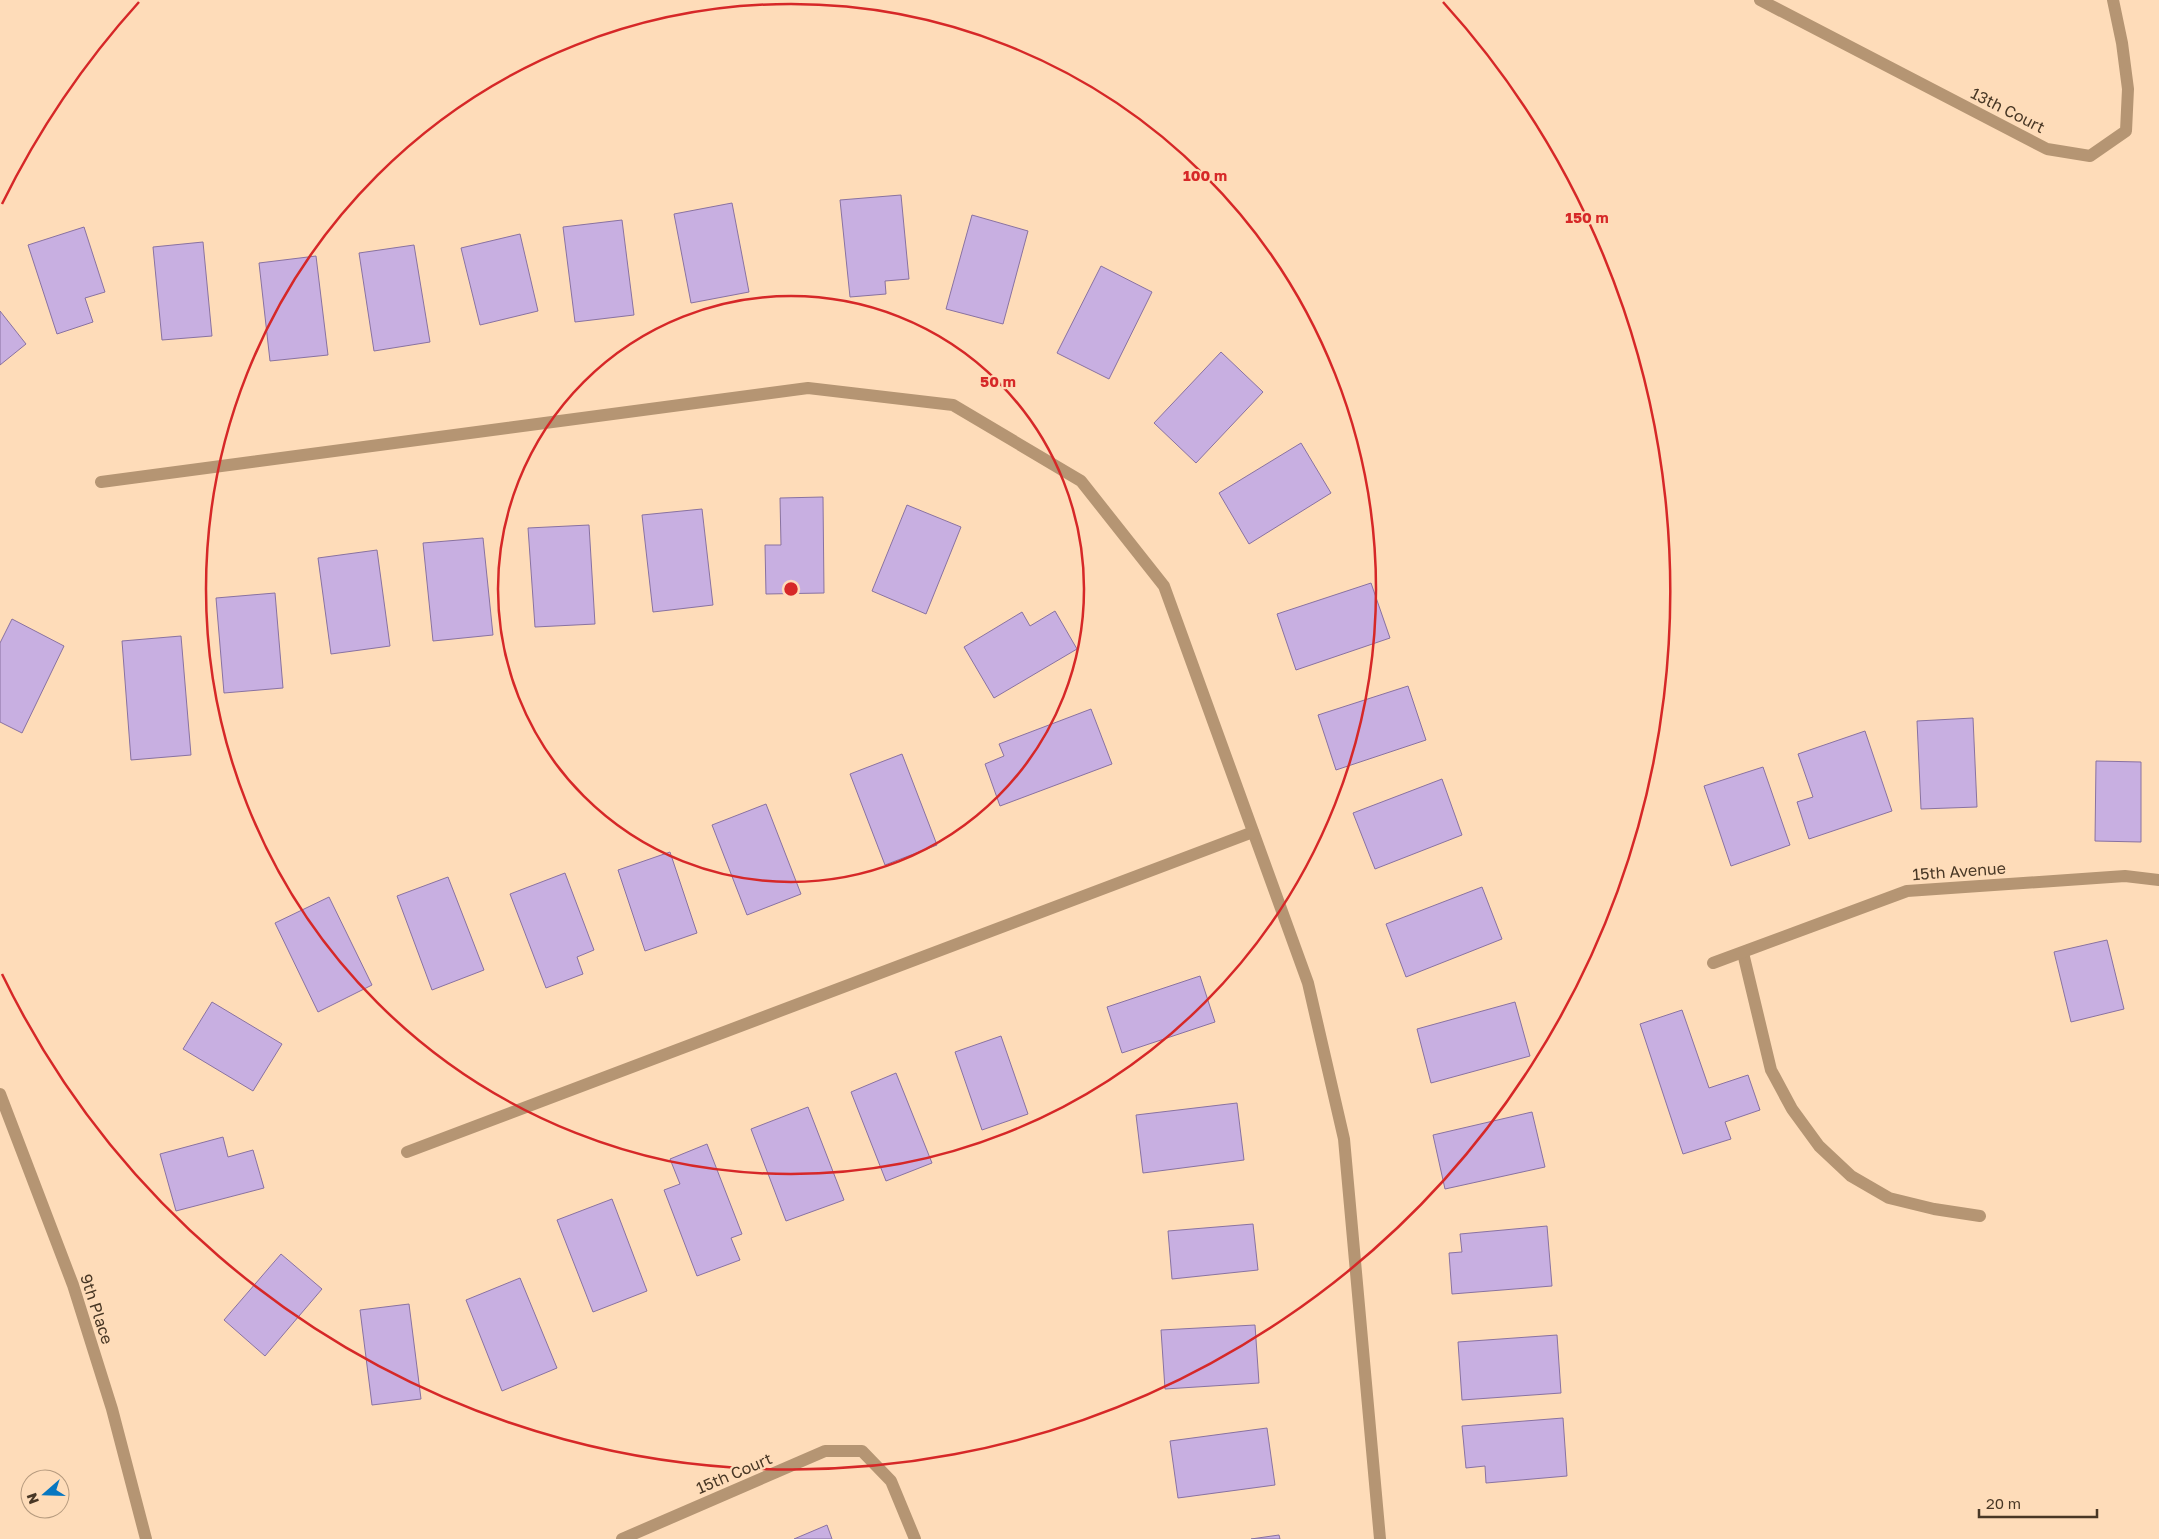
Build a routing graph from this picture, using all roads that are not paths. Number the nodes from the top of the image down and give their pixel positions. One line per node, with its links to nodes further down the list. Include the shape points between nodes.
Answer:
1 (1760, 0): 2 (street, 13th Court, via 2047,148 2090,156 2126,131 2128,88)
2 (2113, 0)
3 (101, 482): 4 (street, via 808,388 953,405 1081,481 1164,586)
4 (1254, 832): 9 (street); 14 (street, via 1308,983 1344,1139)
5 (2159, 880): 6 (street, 15th Avenue, via 2125,876 1907,891)
6 (1743, 953): 7 (street, 15th Avenue); 10 (street, via 1771,1070 1792,1109 1820,1146 1851,1176 1889,1198)
7 (1713, 963)
8 (0, 1094): 11 (street, 9th Place, via 73,1285 112,1409)
9 (407, 1152)
10 (1980, 1216)
11 (146, 1539)
12 (622, 1539): 13 (street, 15th Court, via 825,1451 862,1451 891,1481)
13 (915, 1539)
14 (1380, 1539)

